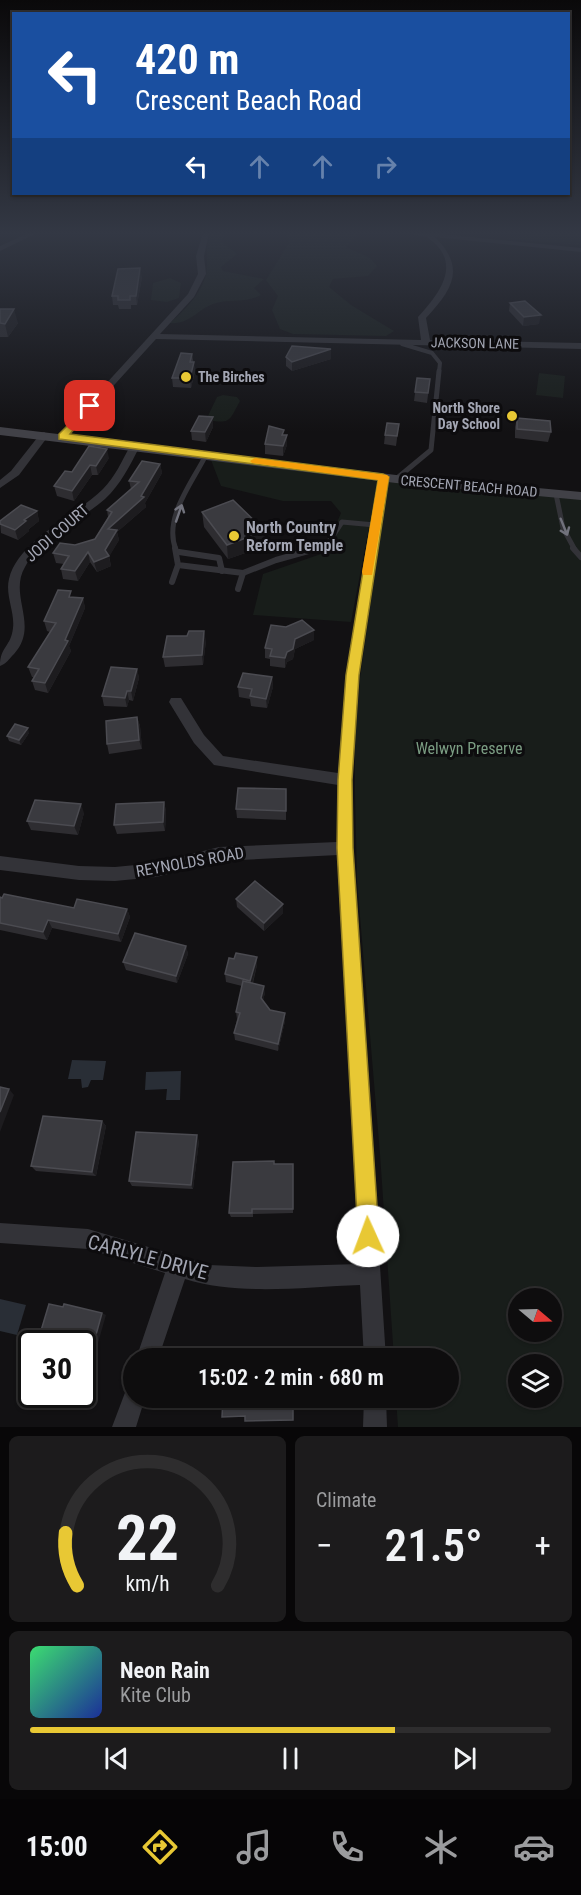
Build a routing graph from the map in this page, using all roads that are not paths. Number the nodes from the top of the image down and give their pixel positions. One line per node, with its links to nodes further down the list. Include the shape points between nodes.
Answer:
1 (186, 300): 3 (street)
2 (436, 300): 5 (street, via 422,317)
3 (153, 336): 4 (street, JACKSON LANE); 9 (street)
4 (410, 341): 5 (street, JACKSON LANE); 12 (lane, via 402,344 432,353 440,363 431,450)
5 (426, 342): 6 (street, JACKSON LANE)
6 (581, 346)
7 (0, 431): 8 (street, CRESCENT BEACH ROAD)
8 (44, 435): 9 (street, CRESCENT BEACH ROAD); 13 (street, via 15,473)
9 (63, 436): 10 (street, CRESCENT BEACH ROAD)
10 (135, 446): 11 (street, CRESCENT BEACH ROAD); 24 (street, JODI COURT, via 107,490 19,566 14,594 21,617 18,636 11,651)
11 (206, 455): 12 (street, CRESCENT BEACH ROAD); 17 (lane, one-way to 11, via 172,537 177,513)
12 (390, 478): 14 (street, CRESCENT BEACH ROAD); 16 (street)
13 (0, 485)
14 (556, 494): 15 (street, CRESCENT BEACH ROAD); 18 (lane, one-way to 18, via 562,525 575,552)
15 (581, 496)
16 (375, 525): 21 (lane, via 342,522 328,543 317,549); 26 (street, via 352,675)
17 (179, 552): 19 (lane); 20 (lane, via 219,558)
18 (581, 556)
19 (178, 565): 20 (lane); 22 (lane)
20 (222, 571): 21 (lane)
21 (243, 573): 23 (lane)
22 (172, 582)
23 (238, 589)
24 (0, 661)
25 (176, 702): 26 (street, via 199,739 219,761)
26 (345, 780): 27 (street)
27 (345, 848): 28 (street, REYNOLDS ROAD, via 219,854 156,870 115,874); 31 (street)
28 (0, 863)
29 (0, 1233): 30 (street, CARLYLE DRIVE, via 88,1239)
30 (178, 1267): 31 (street, CARLYLE DRIVE, via 208,1276 257,1278); 32 (street)
31 (369, 1274): 33 (street)
32 (151, 1348)
33 (374, 1348)
34 (131, 1408): 36 (street)
35 (375, 1408): 37 (street)
36 (124, 1427)
37 (375, 1427)

